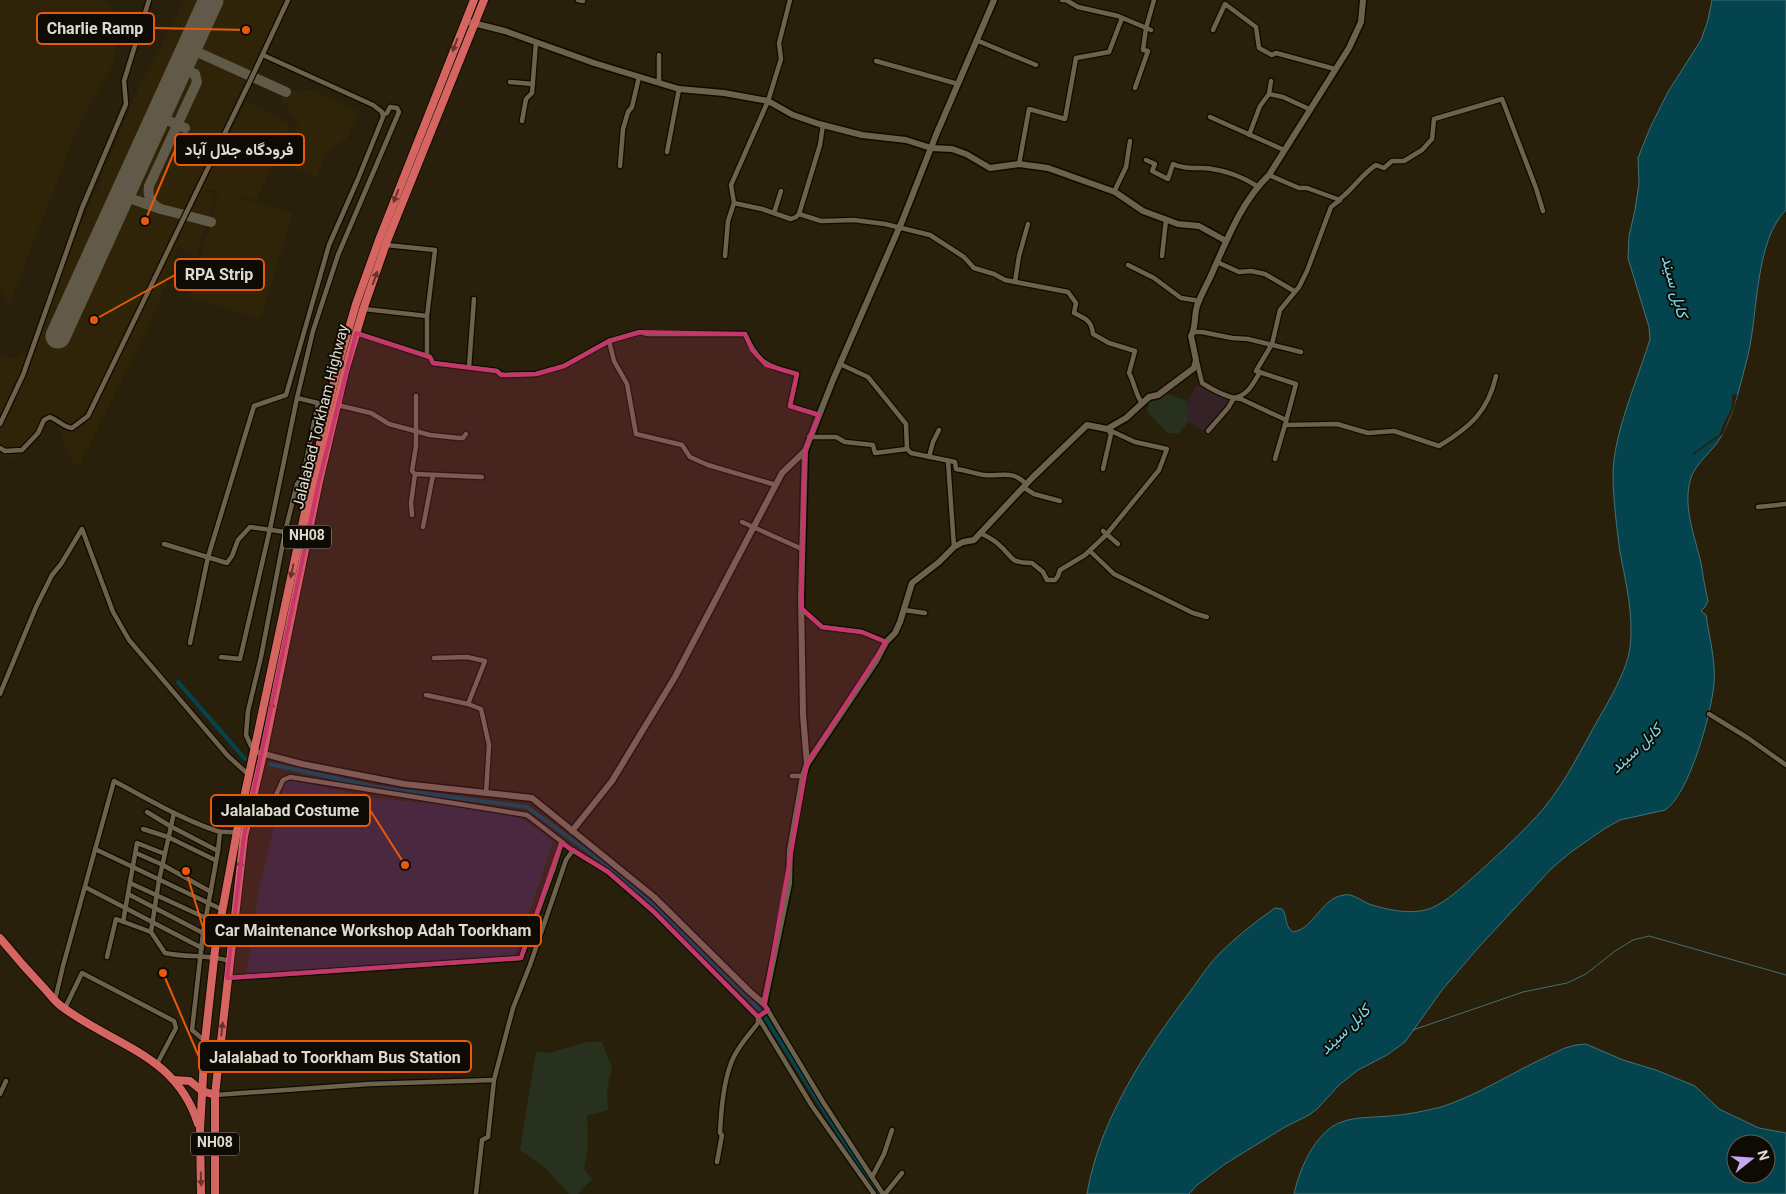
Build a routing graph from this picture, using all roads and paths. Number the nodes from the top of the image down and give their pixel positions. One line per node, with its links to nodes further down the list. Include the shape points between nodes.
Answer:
1 (149, 0): 87 (street, via 124,81 126,104 82,208 23,375)
2 (288, 0): 17 (street)
3 (474, 0): 11 (highway, NH08)
4 (484, 0): 12 (highway, Jalalabad Torkham Highway / NH08)
5 (790, 0): 31 (street, via 779,43 781,58)
6 (994, 0): 15 (street)
7 (1062, 0): 10 (street)
8 (1154, 0): 13 (street)
9 (1363, 0): 21 (street, via 1361,22)
10 (1122, 18): 13 (street); 43 (street, via 1109,52 1076,58 1064,119 1029,109)
11 (464, 21): 12 (street); 135 (highway, NH08, one-way to 135, via 379,240 337,369)
12 (473, 24): 16 (street); 58 (highway, Jalalabad Torkham Highway / NH08)
13 (1149, 29): 28 (street, via 1144,50 1148,51)
14 (1213, 30): 21 (street, via 1225,4 1256,27 1259,48 1272,55 1276,53)
15 (976, 40): 20 (street); 27 (street)
16 (536, 42): 22 (street); 26 (street)
17 (262, 55): 33 (street, via 373,105); 94 (street, via 88,416 72,428 50,416 22,450 5,451)
18 (659, 55): 25 (street)
19 (876, 61): 27 (street)
20 (1036, 65)
21 (1335, 69): 32 (street)
22 (639, 77): 25 (street); 44 (street, via 623,129)
23 (1271, 81): 30 (street)
24 (510, 82): 26 (street)
25 (659, 83): 29 (street)
26 (533, 84): 35 (street)
27 (958, 84): 39 (street)
28 (1135, 88)
29 (679, 89): 31 (street); 41 (street)
30 (1269, 94): 32 (street); 37 (street, via 1260,106)
31 (768, 101): 36 (street, via 793,115); 50 (street, via 731,185)
32 (1309, 109): 40 (street)
33 (383, 115): 81 (street, via 390,107 397,108 399,112 338,255 313,330); 122 (street, via 329,245 286,395 254,406)
34 (1210, 117): 37 (street)
35 (522, 120)
36 (823, 125): 39 (street, via 862,135 906,140); 53 (street)
37 (1249, 135): 40 (street)
38 (1130, 141): 48 (street, via 1126,167)
39 (931, 148): 43 (street, via 952,149 990,168); 56 (street)
40 (1284, 150): 45 (street)
41 (667, 152)
42 (1146, 160): 46 (street, via 1155,164 1152,171 1168,179 1173,164 1183,169 1212,168)
43 (1019, 164): 48 (street, via 1048,168)
44 (620, 166)
45 (1269, 174): 46 (street); 49 (street, via 1299,188)
46 (1257, 186): 57 (street)
47 (781, 191): 52 (street)
48 (1114, 192): 54 (street, via 1143,211)
49 (1340, 200): 51 (street, via 1376,165 1384,168 1392,161 1404,161 1422,150 1432,139 1434,119 1502,99); 64 (street, via 1332,207 1307,271)
50 (734, 203): 52 (street); 59 (street, via 728,221)
51 (1543, 211)
52 (774, 213): 53 (street, via 791,219)
53 (799, 214): 56 (street, via 821,221 854,220)
54 (1166, 220): 57 (street, via 1199,226); 60 (street)
55 (1028, 224): 63 (street)
56 (899, 227): 63 (street, via 930,235 964,257 974,268); 76 (street)
57 (1226, 241): 61 (street)
58 (386, 245): 67 (highway, Jalalabad Torkham Highway / NH08, one-way to 58); 68 (street, via 435,250)
59 (724, 256)
60 (1162, 256)
61 (1217, 262): 64 (street, via 1239,272 1265,274); 66 (street)
62 (1128, 265): 66 (street, via 1154,278 1181,298)
63 (1014, 282): 83 (street, via 1068,292 1076,302 1074,313 1086,318 1093,334 1135,351 1128,374)
64 (1294, 292): 72 (street, via 1280,310)
65 (474, 299): 77 (street)
66 (1200, 301): 69 (street)
67 (364, 309): 68 (street); 70 (highway, Jalalabad Torkham Highway / NH08)
68 (427, 316): 74 (street)
69 (1193, 332): 72 (street); 75 (street)
70 (356, 333): 74 (street); 84 (highway, Jalalabad Torkham Highway / NH08)
71 (609, 341): 77 (street, via 564,366 536,374 504,375); 85 (street, via 640,332 745,334 752,350 766,365 797,374 790,406); 104 (street, via 614,361 627,384 636,434 682,445 690,457 708,466)
72 (1272, 344): 73 (street); 78 (street, via 1256,371)
73 (1301, 352)
74 (427, 356): 77 (street, via 433,363)
75 (1196, 360): 82 (street, via 1202,383); 83 (street, via 1194,368 1187,374)
76 (840, 364): 85 (street); 95 (street, via 868,377 906,424)
77 (469, 367)
78 (1260, 372): 82 (street, via 1250,389); 86 (street, via 1296,384)
79 (1496, 376): 86 (street, via 1488,402 1477,416 1464,431 1439,446 1394,431 1368,433 1337,424)
80 (416, 396): 90 (street)
81 (297, 398): 113 (street); 114 (street, via 318,403 303,476 297,484)
82 (1234, 398): 86 (street); 91 (street)
83 (1142, 403): 88 (street)
84 (337, 405): 90 (street, via 371,413 389,424); 136 (highway, Jalalabad Torkham Highway / NH08, one-way to 84)
85 (819, 415): 93 (street)
86 (1286, 422): 98 (street)
87 (0, 424)
88 (1107, 429): 100 (street, via 1110,434); 105 (street, via 1088,425); 116 (street, via 1135,442 1167,449 1159,470)
89 (939, 430): 97 (street)
90 (416, 431): 92 (street, via 459,438); 101 (street, via 412,471)
91 (1208, 431)
92 (466, 434)
93 (809, 437): 95 (street, via 836,437 845,442 873,445 875,454); 96 (street)
94 (0, 448)
95 (907, 449): 97 (street)
96 (805, 451): 104 (street, via 782,473); 120 (street)
97 (929, 457): 99 (street)
98 (1276, 458)
99 (948, 461): 105 (street, via 955,462 956,469 985,475 1007,474 1024,482); 119 (street)
100 (1103, 469)
101 (415, 474): 102 (street); 109 (street)
102 (433, 475): 103 (street); 111 (street)
103 (482, 478)
104 (776, 485): 112 (street)
105 (1025, 486): 106 (street, via 1034,494); 115 (street)
106 (1060, 501)
107 (1786, 504): 108 (street)
108 (1758, 507)
109 (412, 514)
110 (742, 522): 112 (street)
111 (423, 527)
112 (753, 528): 120 (street); 148 (street, via 674,677 617,773)
113 (270, 529): 114 (street); 122 (street, via 250,527 238,540 227,563); 129 (street, via 240,659)
114 (285, 532): 135 (street, via 262,657 248,711 246,735)
115 (980, 533): 119 (street, via 974,540); 121 (street, via 998,544 1011,559 1032,563 1043,572 1046,580 1055,580 1060,570)
116 (1104, 533): 118 (street); 121 (street)
117 (164, 544): 122 (street)
118 (1118, 544)
119 (954, 547): 124 (street, via 912,583)
120 (802, 549): 123 (street)
121 (1090, 551): 126 (street, via 1114,574)
122 (208, 558): 128 (street)
123 (801, 608): 127 (street, via 822,627 862,632); 137 (street)
124 (904, 610): 125 (street); 127 (street, via 895,633)
125 (926, 614)
126 (1207, 617)
127 (886, 642): 137 (street)
128 (190, 643)
129 (221, 658)
130 (434, 658): 133 (street, via 467,657 485,662)
131 (0, 694): 139 (street, via 36,607 82,529 113,612 129,640 228,756)
132 (426, 695): 133 (street)
133 (468, 704): 142 (street, via 481,709 489,745)
134 (1709, 714): 138 (street)
135 (254, 748): 136 (street); 139 (highway, NH08)
136 (263, 754): 142 (street, via 404,784); 146 (highway, Jalalabad Torkham Highway / NH08)
137 (807, 764): 141 (street)
138 (1786, 765)
139 (249, 775): 146 (highway, NH08)
140 (792, 776): 141 (street)
141 (803, 776): 183 (street, via 790,850 789,884)
142 (486, 794): 148 (street, via 532,798)
143 (147, 812): 145 (street)
144 (174, 813): 145 (street); 149 (street); 152 (street, via 114,781)
145 (170, 826): 150 (street); 154 (street)
146 (240, 828): 149 (street); 151 (street, via 256,822 272,804 283,780 290,777 526,815); 169 (highway, NH08); 180 (highway, Jalalabad Torkham Highway / NH08, one-way to 146, via 244,836)
147 (143, 829): 150 (street)
148 (572, 831): 183 (street, via 654,897)
149 (220, 832): 154 (street)
150 (168, 838): 156 (street); 157 (street)
151 (562, 842): 153 (street); 181 (street, via 521,958)
152 (95, 849): 159 (street); 162 (street)
153 (573, 850): 185 (street, via 608,872 654,912); 189 (street, via 566,860 513,1008)
154 (218, 851): 157 (street)
155 (136, 853): 156 (street, via 137,843); 158 (street); 159 (street)
156 (165, 854): 158 (street)
157 (215, 860): 163 (street)
158 (163, 865): 160 (street); 163 (street)
159 (133, 867): 160 (street); 161 (street)
160 (159, 880): 165 (street); 166 (street)
161 (130, 883): 164 (street); 165 (street)
162 (85, 887): 167 (street); 182 (street)
163 (211, 892): 166 (street)
164 (128, 894): 167 (street); 168 (street)
165 (157, 896): 168 (street); 170 (street)
166 (208, 903): 169 (street); 170 (street)
167 (126, 908): 171 (street); 172 (street)
168 (155, 908): 171 (street); 174 (street)
169 (221, 909): 178 (highway, NH08)
170 (206, 918): 174 (street)
171 (154, 921): 173 (street); 176 (street)
172 (124, 922): 173 (street); 179 (street, via 116,919)
173 (151, 932): 177 (street, via 165,953)
174 (203, 933): 176 (street)
175 (0, 938): 182 (highway)
176 (202, 948): 177 (street)
177 (201, 956): 178 (street); 186 (street, via 192,1030)
178 (214, 956): 180 (street); 186 (highway, NH08)
179 (107, 957)
180 (229, 961): 181 (highway, Jalalabad Torkham Highway / NH08)
181 (227, 978): 193 (highway, Jalalabad Torkham Highway / NH08, one-way to 181)
182 (55, 1000): 184 (highway)
183 (766, 1007): 185 (street); 198 (street)
184 (65, 1008): 187 (highway); 187 (street, via 82,972 174,1021 176,1028)
185 (758, 1016): 196 (street, via 758,1023 730,1064 720,1120 722,1135); 202 (street, via 812,1106)
186 (205, 1041): 191 (highway, NH08)
187 (157, 1064): 188 (highway)
188 (174, 1080): 191 (highway, via 190,1081); 194 (highway, via 195,1114)
189 (494, 1080): 193 (street); 201 (street, via 488,1137 482,1140)
190 (6, 1081): 192 (street)
191 (202, 1091): 193 (highway); 194 (highway, NH08)
192 (0, 1094)
193 (215, 1094): 200 (highway, NH08)
194 (200, 1130): 199 (highway, NH08, one-way to 199)
195 (892, 1130): 198 (street)
196 (717, 1162)
197 (902, 1173): 203 (street)
198 (872, 1177): 203 (street)
199 (201, 1194)
200 (215, 1194)
201 (476, 1194)
202 (874, 1194)
203 (884, 1194)

